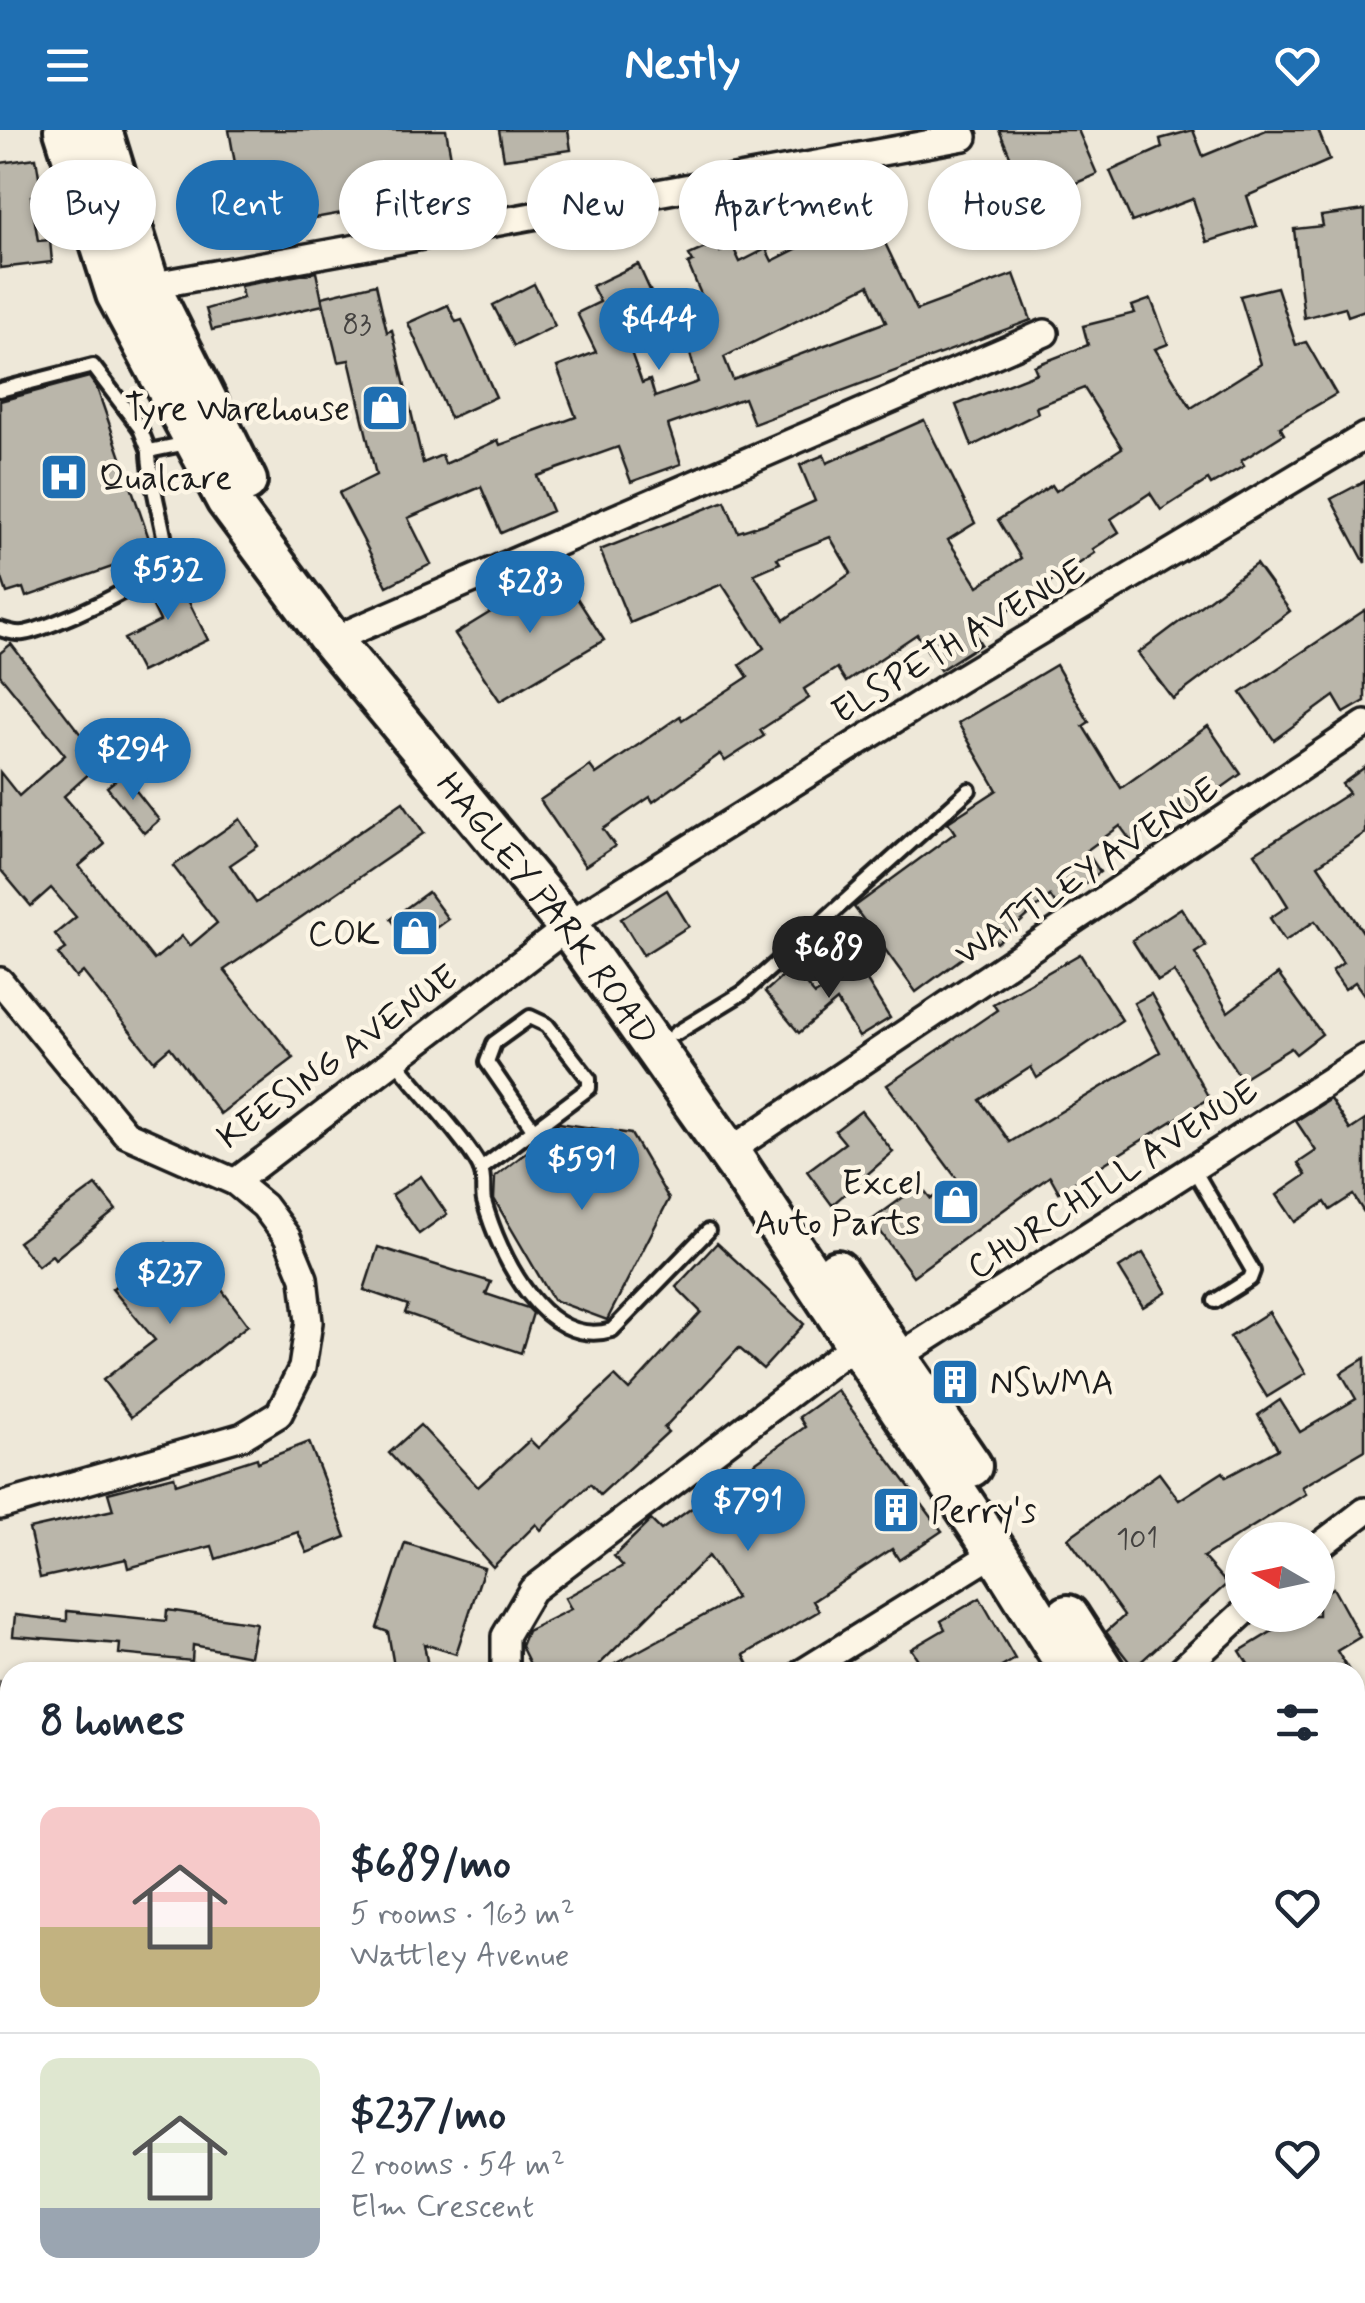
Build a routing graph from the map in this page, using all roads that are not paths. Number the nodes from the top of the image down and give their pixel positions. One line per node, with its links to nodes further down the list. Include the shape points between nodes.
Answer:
1 (64, 130): 8 (main road, HAGLEY PARK ROAD, via 118,294)
2 (101, 130): 4 (main road, HAGLEY PARK ROAD)
3 (964, 137): 4 (street)
4 (149, 286): 11 (main road, HAGLEY PARK ROAD, via 256,503)
5 (1045, 333): 11 (street)
6 (0, 390): 9 (lane, via 93,366 140,428)
7 (1365, 436): 14 (street, ELSPETH AVENUE)
8 (194, 441): 9 (lane); 14 (main road, HAGLEY PARK ROAD, via 273,566)
9 (149, 451): 10 (lane, via 166,561 150,578 24,633)
10 (0, 629)
11 (353, 630): 14 (main road, HAGLEY PARK ROAD)
12 (1365, 724): 20 (street, WATTLEY AVENUE)
13 (970, 790): 16 (lane, via 744,992)
14 (579, 918): 16 (main road, HAGLEY PARK ROAD); 18 (street, KEESING AVENUE); 26 (main road, HAGLEY PARK ROAD)
15 (0, 981): 23 (street, KEESING AVENUE, via 126,1134)
16 (676, 1034): 20 (main road, HAGLEY PARK ROAD)
17 (1365, 1058): 21 (street, CHURCHILL AVENUE)
18 (395, 1060): 22 (lane); 23 (street, KEESING AVENUE)
19 (534, 1130): 19 (lane, via 590,1084 547,1024 530,1018 494,1043 488,1062); 22 (lane)
20 (746, 1140): 27 (main road, HAGLEY PARK ROAD)
21 (1193, 1168): 25 (lane, via 1254,1271); 27 (street, CHURCHILL AVENUE)
22 (481, 1169): 24 (lane, via 500,1243 538,1308 566,1328 595,1335 612,1330)
23 (235, 1182): 28 (street, via 287,1236 304,1278 309,1322 302,1368 278,1414 242,1436)
24 (708, 1232)
25 (1215, 1301)
26 (854, 1345): 31 (main road, HAGLEY PARK ROAD); 33 (street, via 532,1590 505,1636)
27 (898, 1357): 36 (main road, HAGLEY PARK ROAD)
28 (0, 1506)
29 (1365, 1511): 30 (street)
30 (1335, 1534)
31 (996, 1552): 34 (street); 35 (main road, HAGLEY PARK ROAD)
32 (1225, 1630): 37 (street)
33 (505, 1662)
34 (819, 1662)
35 (1065, 1662)
36 (1097, 1662)
37 (1191, 1662)

